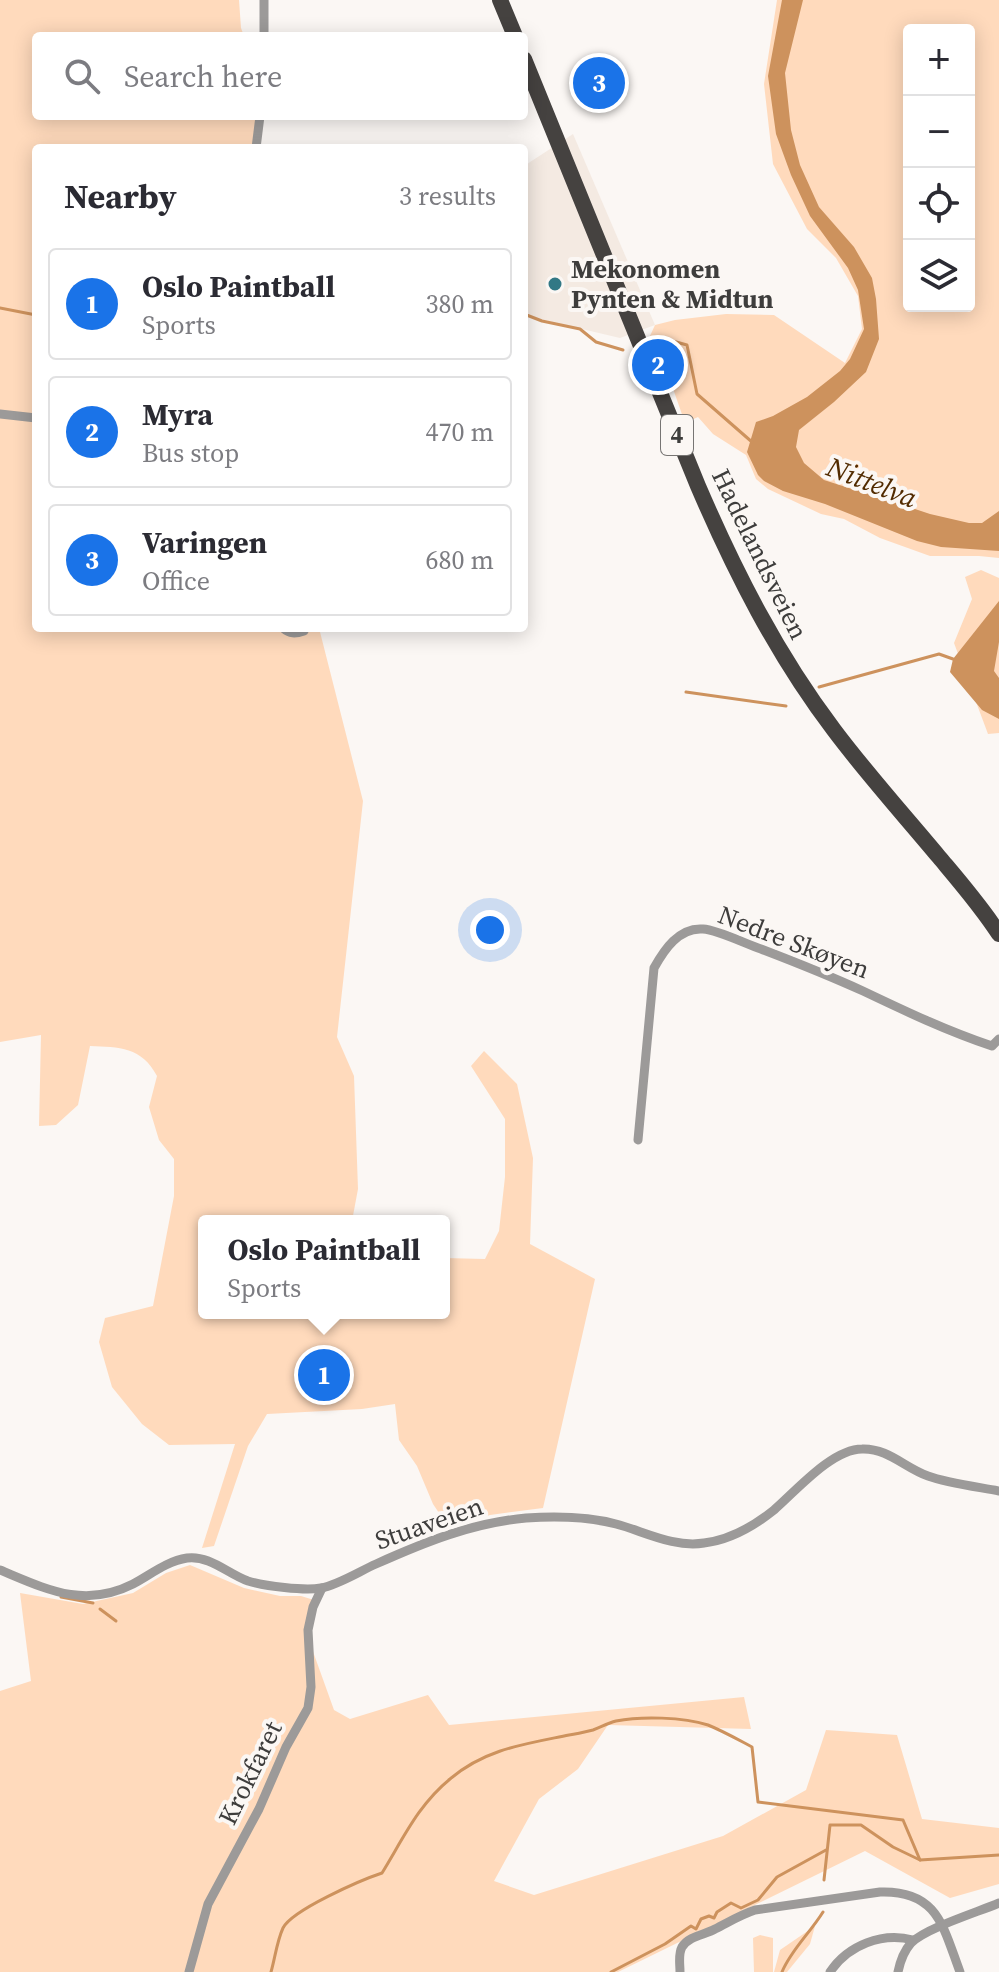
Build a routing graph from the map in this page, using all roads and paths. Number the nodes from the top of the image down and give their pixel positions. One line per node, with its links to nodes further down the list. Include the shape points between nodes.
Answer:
1 (264, 0): 3 (street)
2 (500, 0): 4 (highway)
3 (264, 32)
4 (513, 32)
5 (528, 69): 10 (highway, Hadelandsveien / 4, via 694,475 758,612 835,730)
6 (260, 120): 7 (street)
7 (256, 144)
8 (0, 414): 9 (street)
9 (32, 418)
10 (999, 934)
11 (999, 1039): 12 (street, Nedre Skøyen, via 992,1046 984,1044 785,958 703,929 687,931 663,951 654,968)
12 (638, 1140)
13 (999, 1491): 15 (street, Stuaveien, via 929,1477 897,1458 857,1449 830,1462 771,1512 722,1539 684,1543 590,1518 499,1521 458,1530)
14 (0, 1570): 15 (street, Stuaveien, via 45,1588 90,1597 125,1588 175,1561 198,1558 247,1580)
15 (322, 1588): 19 (street, Krokfaret, via 308,1630 308,1708 208,1904)
16 (999, 1903): 17 (street)
17 (942, 1926): 18 (street); 20 (street, via 922,1899 896,1891 755,1910 684,1944); 23 (street)
18 (913, 1940): 21 (street, via 867,1942); 22 (street)
19 (189, 1972)
20 (680, 1972)
21 (830, 1972)
22 (898, 1972)
23 (960, 1972)

